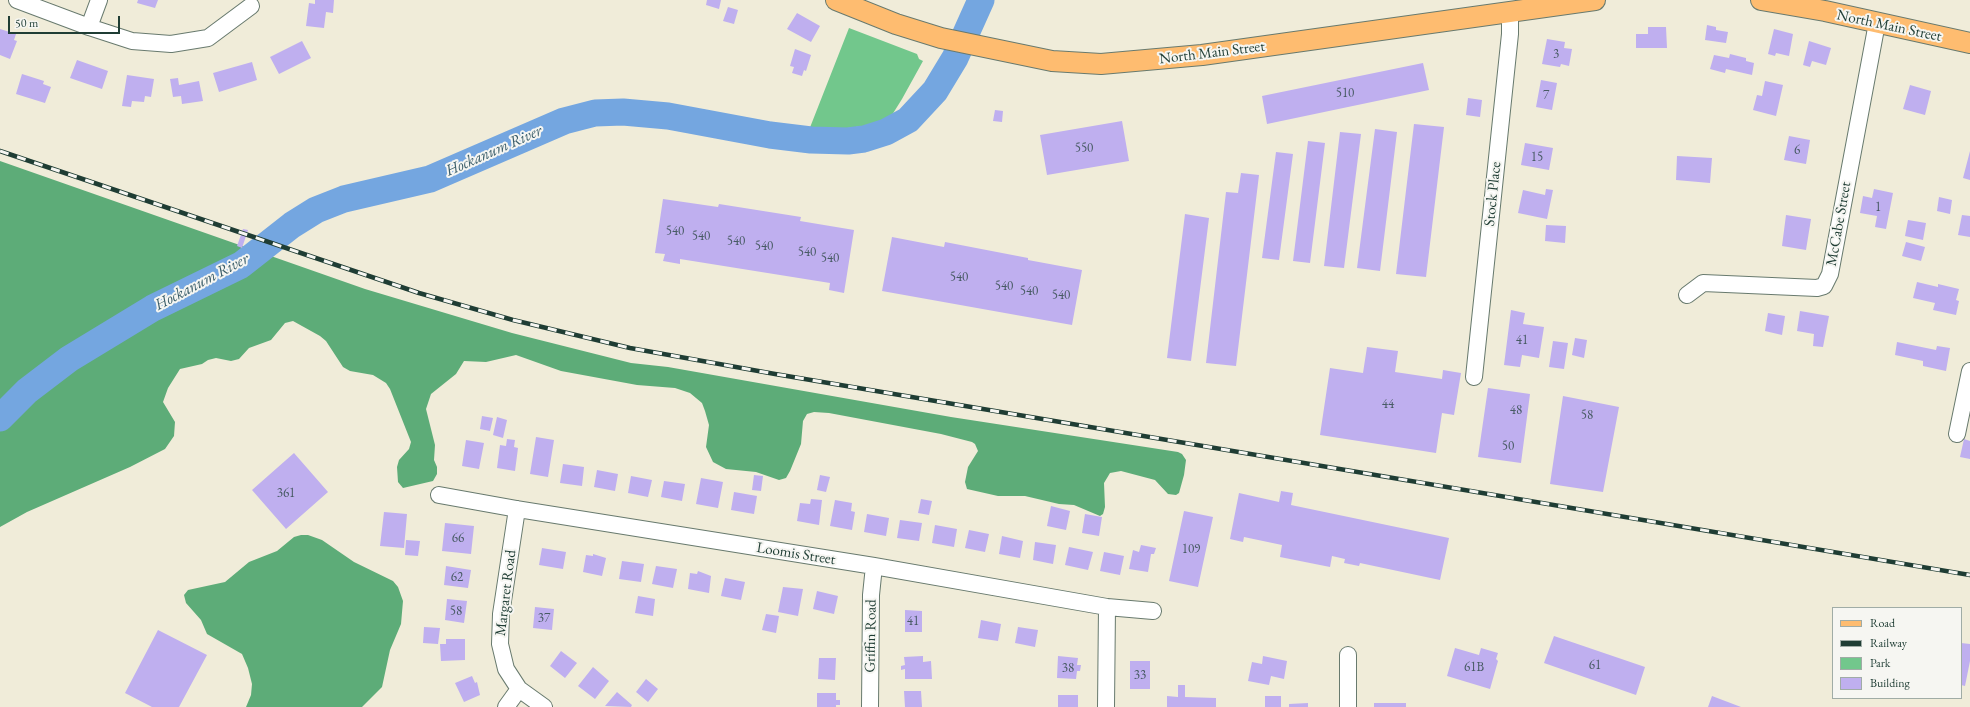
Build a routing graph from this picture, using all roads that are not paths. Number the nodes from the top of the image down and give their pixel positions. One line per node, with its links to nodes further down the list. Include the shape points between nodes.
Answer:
1 (17, 0): 9 (street)
2 (99, 0): 9 (street)
3 (836, 0): 7 (main road, North Main Street, via 896,24 984,49 1052,61 1101,64 1202,56)
4 (1595, 0): 7 (main road, North Main Street)
5 (1761, 0): 8 (main road, North Main Street)
6 (251, 6): 9 (street, via 208,38 171,44 132,41)
7 (1510, 11): 13 (street, Stock Place, via 1510,34)
8 (1877, 23): 10 (main road, North Main Street); 11 (street, McCabe Street, via 1830,274 1824,286 1817,288 1703,283)
9 (89, 27)
10 (1970, 43)
11 (1687, 295)
12 (1970, 371): 14 (street)
13 (1474, 377)
14 (1957, 434)
15 (439, 495): 16 (street, Loomis Street)
16 (517, 509): 17 (street, Loomis Street); 21 (street, Margaret Road, via 501,614 500,644 506,669)
17 (874, 566): 18 (street, Loomis Street); 24 (street, Griffin Road, via 871,594)
18 (1107, 607): 19 (street, Loomis Street); 25 (street)
19 (1153, 611)
20 (1348, 655): 26 (street)
21 (519, 689): 22 (street); 23 (street, Margaret Road)
22 (506, 707)
23 (544, 707)
24 (870, 707)
25 (1106, 707)
26 (1348, 707)

